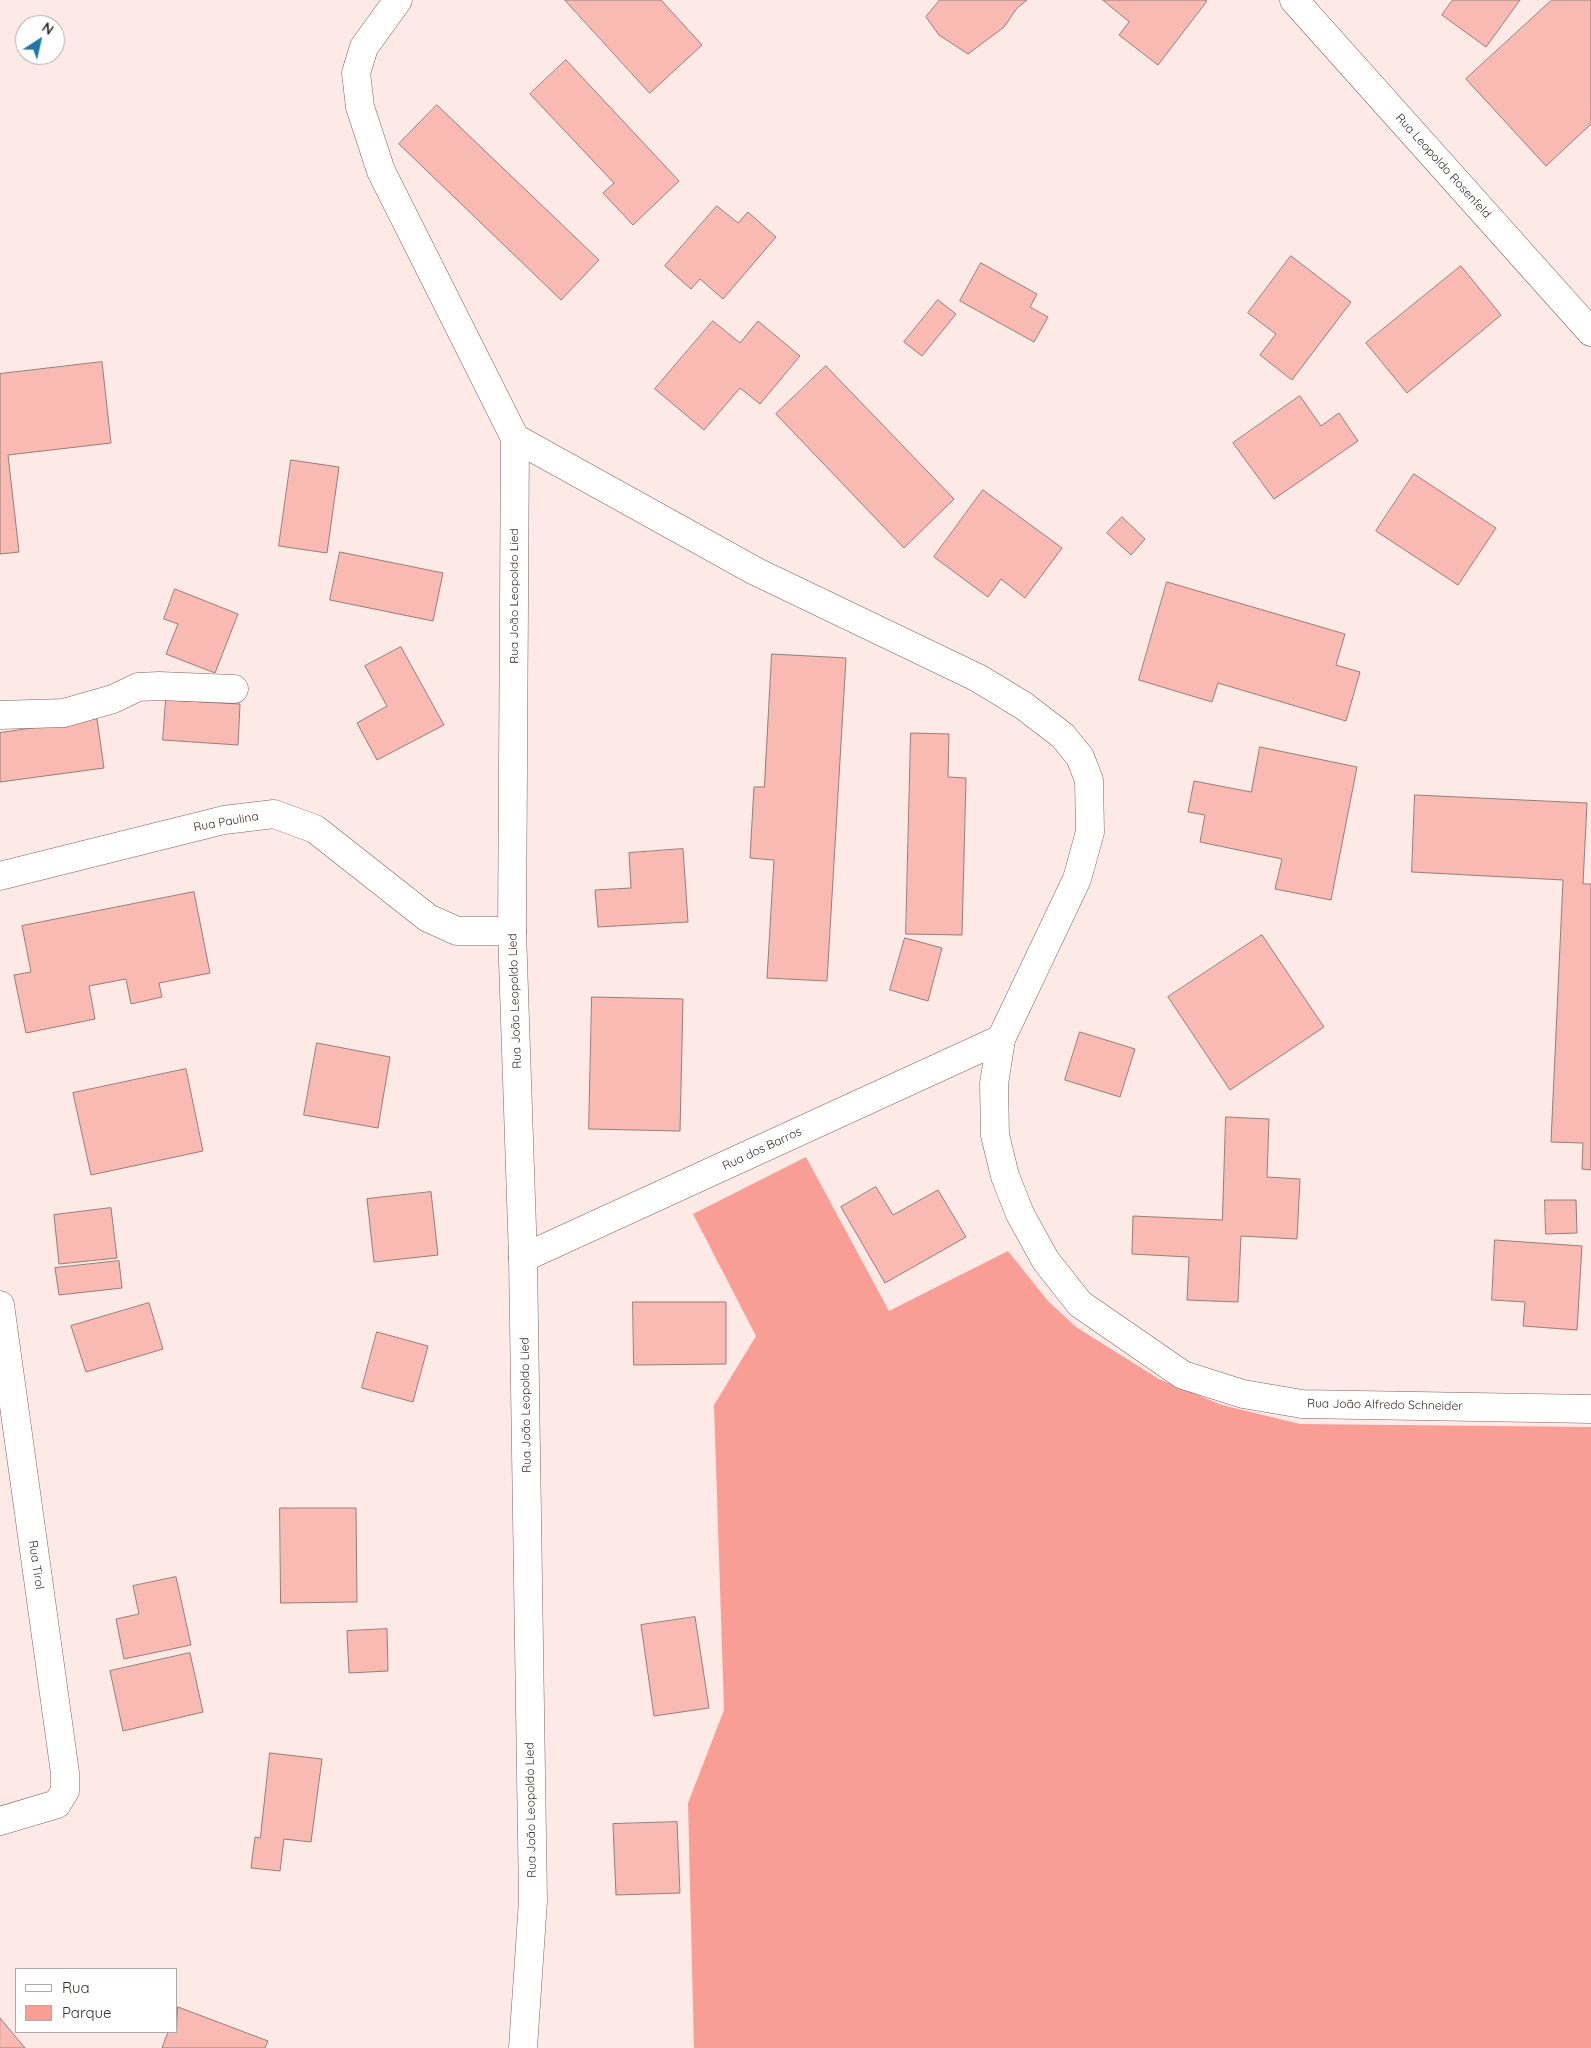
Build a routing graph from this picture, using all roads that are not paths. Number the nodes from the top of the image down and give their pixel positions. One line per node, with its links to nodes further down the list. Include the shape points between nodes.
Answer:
1 (398, 0): 4 (street, Rua João Leopoldo Lied, via 364,47 356,74 360,107 380,171)
2 (1294, 0): 3 (street, Rua Leopoldo Rosenfeld)
3 (1591, 332)
4 (515, 438): 8 (street, Rua João Leopoldo Lied); 9 (street, Rua João Alfredo Schneider, via 754,571 978,678 1024,706 1069,743 1080,757 1089,780 1090,832 1077,879)
5 (234, 689): 6 (street, via 138,688 64,713)
6 (0, 715)
7 (0, 876): 8 (street, Rua Paulina, via 224,820 274,814 315,829 428,918 457,931)
8 (512, 931): 10 (street, Rua João Leopoldo Lied)
9 (1002, 1039): 10 (street, Rua dos Barros); 12 (street, Rua João Alfredo Schneider, via 994,1084 995,1135 1005,1176 1024,1222 1046,1261 1080,1304 1183,1375 1243,1394 1302,1404)
10 (523, 1258): 14 (street, Rua João Leopoldo Lied, via 533,1901)
11 (0, 1305): 13 (street, Rua Tirol, via 65,1773 65,1791 57,1804)
12 (1591, 1409)
13 (0, 1821)
14 (523, 2048)

